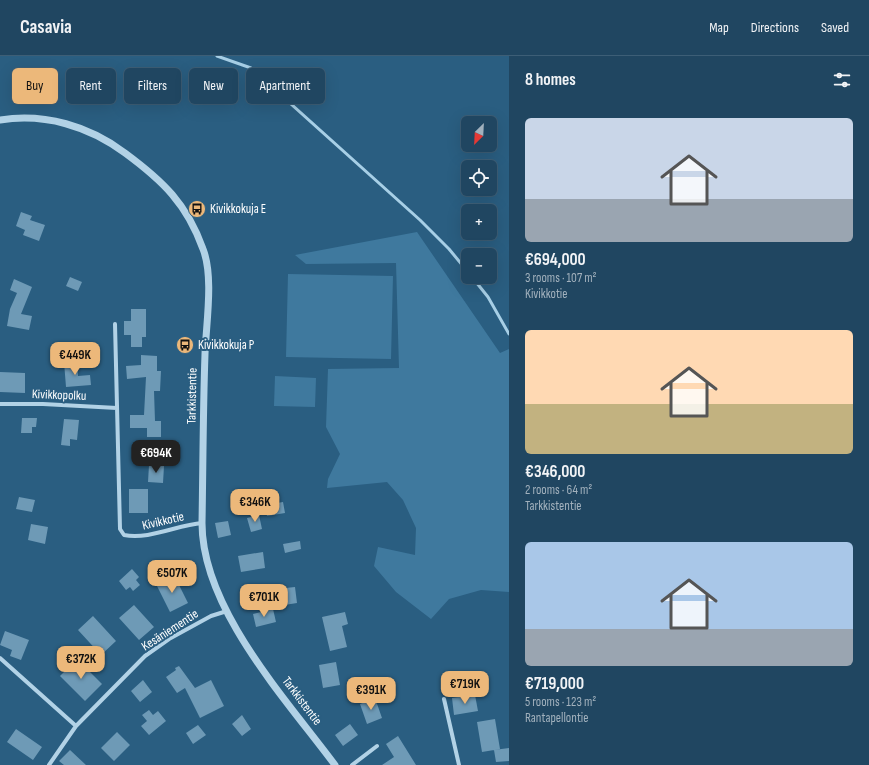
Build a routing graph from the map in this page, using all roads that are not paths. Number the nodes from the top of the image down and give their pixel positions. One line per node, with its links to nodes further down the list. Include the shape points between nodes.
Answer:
1 (0, 120): 5 (street, Tarkkistentie, via 48,120 76,126 110,142 148,170 173,194 190,218 204,251 208,295)
2 (115, 324): 4 (street, Kivikkotie)
3 (0, 404): 4 (street, Kivikkopolku)
4 (117, 408): 5 (street, Kivikkotie, via 120,529 124,535 136,537)
5 (202, 523): 6 (street, Tarkkistentie, via 202,537 212,576)
6 (228, 611): 9 (street, Kesäniementie, via 211,616 169,639 146,656); 12 (street, Tarkkistentie, via 263,670)
7 (0, 658): 9 (street)
8 (444, 699): 14 (street)
9 (76, 726): 11 (street, Kesäniementie)
10 (377, 746): 13 (street)
11 (49, 765)
12 (335, 765)
13 (352, 765)
14 (459, 765)

